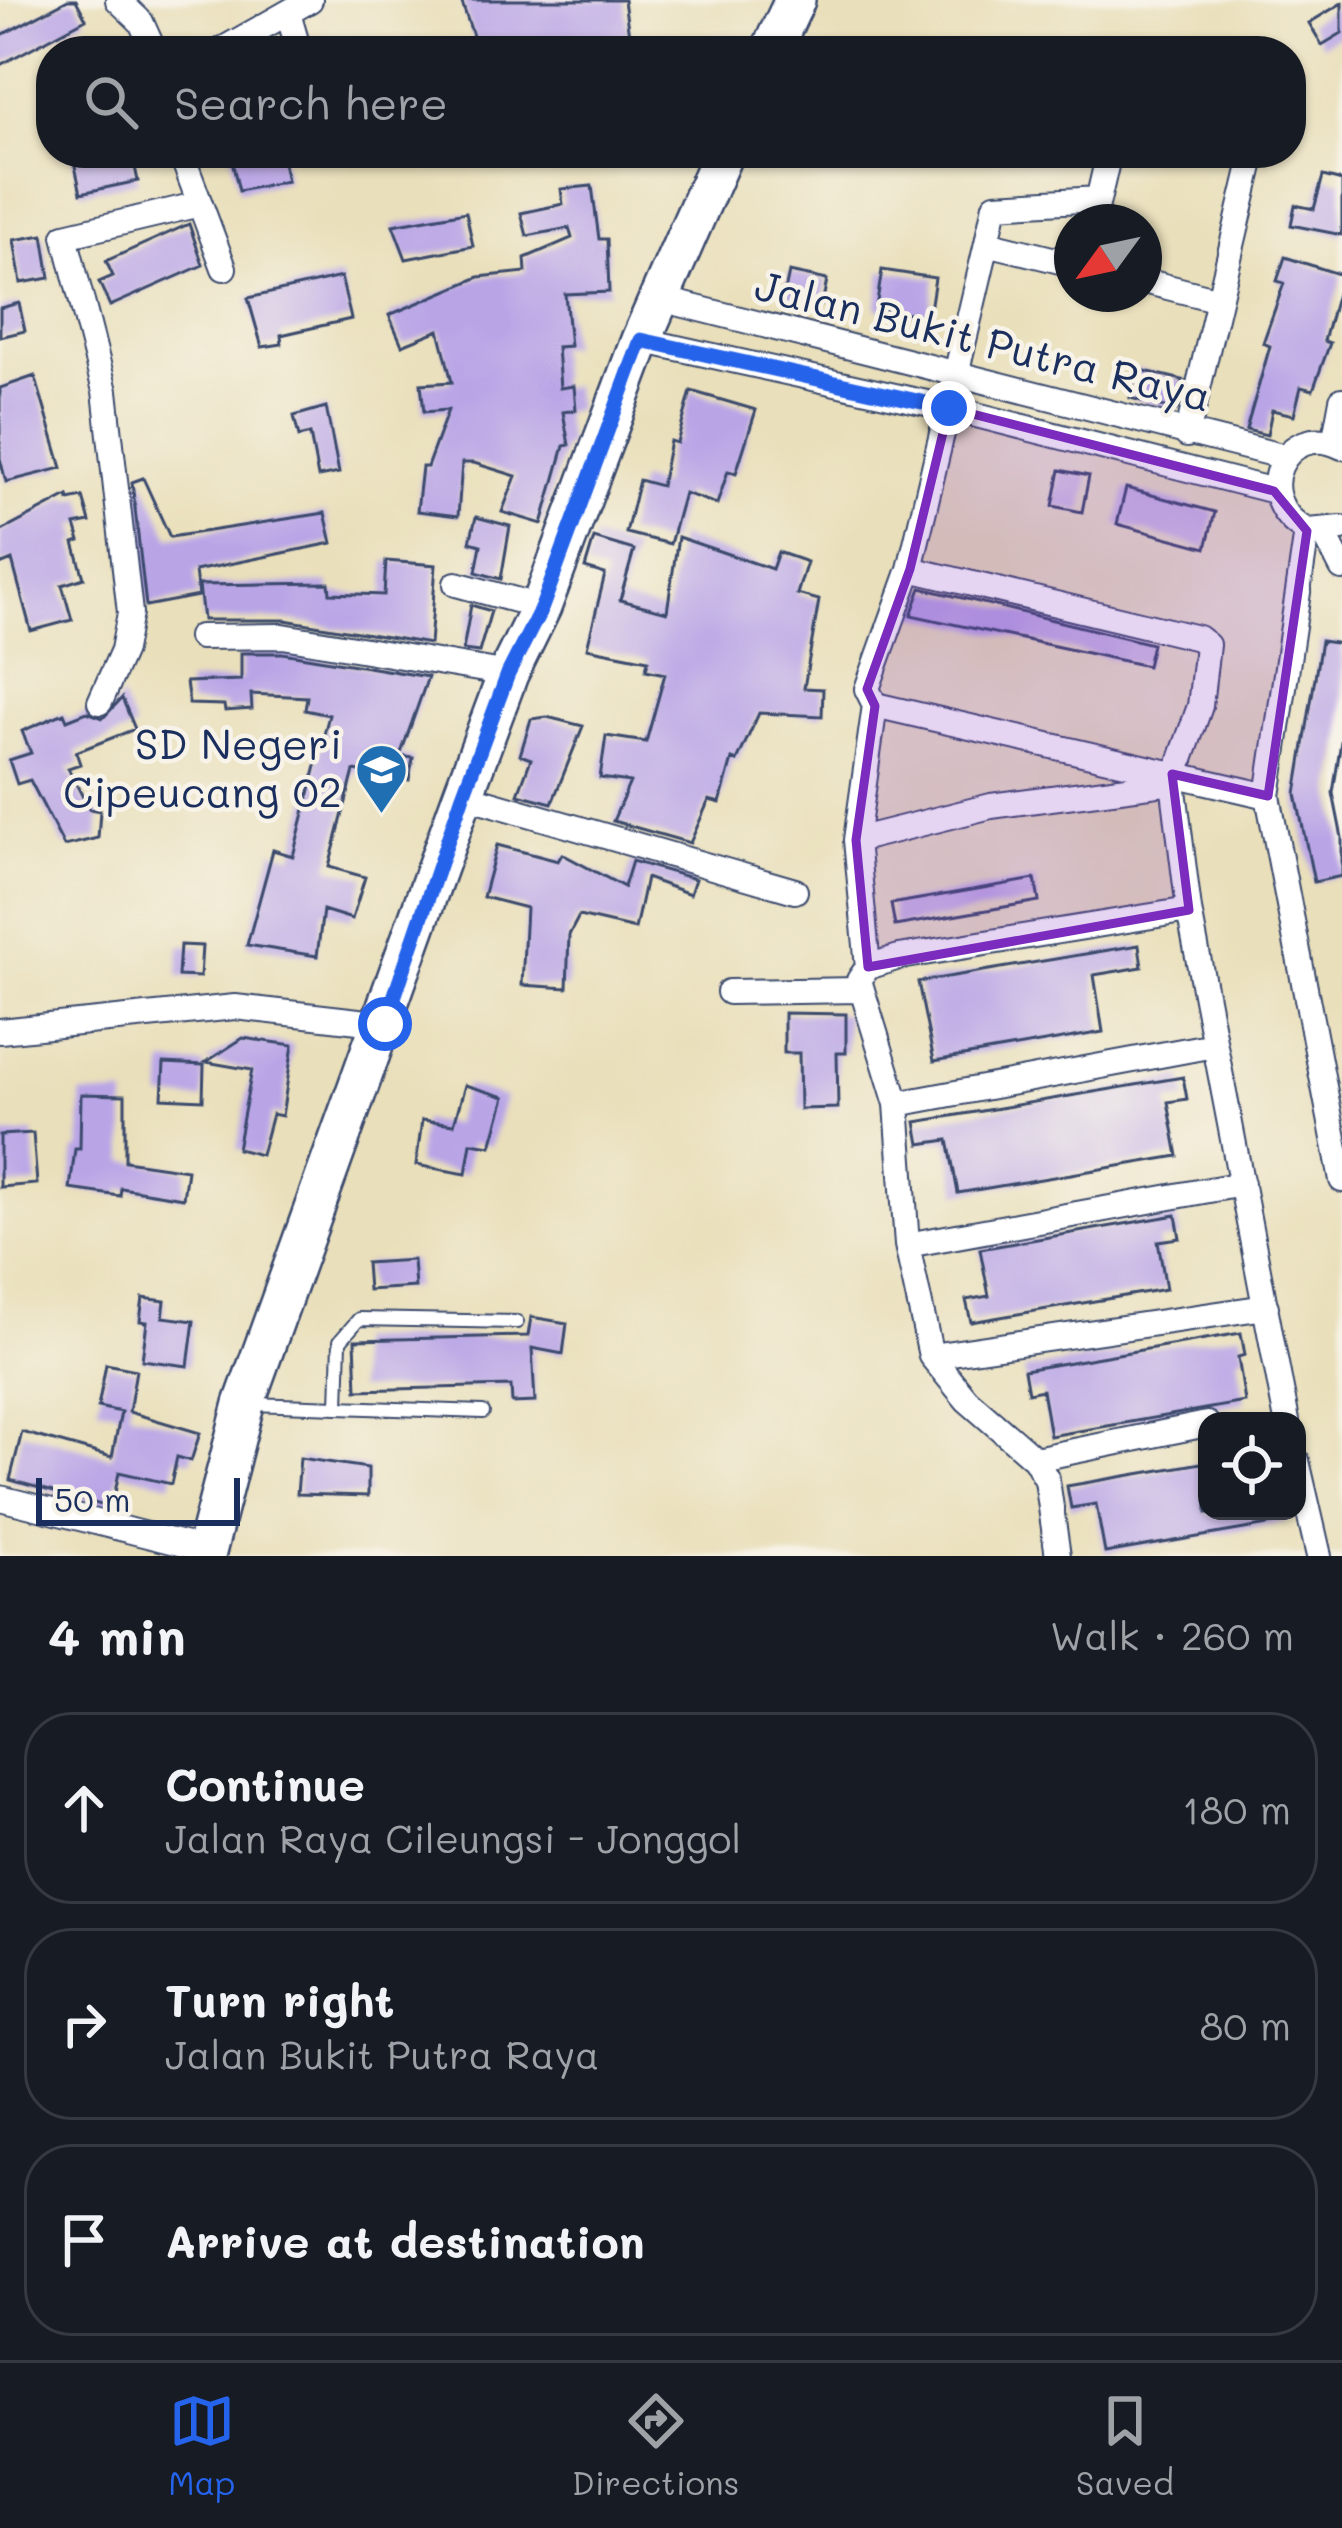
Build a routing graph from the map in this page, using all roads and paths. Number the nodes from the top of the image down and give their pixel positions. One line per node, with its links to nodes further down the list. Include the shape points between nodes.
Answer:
1 (118, 0): 4 (street)
2 (795, 0): 6 (main road)
3 (299, 7): 5 (street)
4 (147, 36)
5 (247, 36)
6 (778, 36)
7 (187, 168): 11 (street)
8 (717, 168): 18 (main road)
9 (1105, 168): 12 (street)
10 (1251, 168): 19 (street)
11 (200, 204): 16 (street); 35 (street, via 65,236 105,391 130,613)
12 (1097, 204)
13 (1054, 209): 14 (street, via 995,205)
14 (987, 243): 15 (street); 21 (street)
15 (1054, 259)
16 (224, 268)
17 (1162, 286): 19 (street)
18 (661, 299): 20 (main road); 21 (street, Jalan Bukit Putra Raya)
19 (1220, 300): 24 (street)
20 (641, 340): 23 (street, Jalan Bukit Putra Raya); 32 (main road)
21 (956, 373): 23 (street); 24 (street, Jalan Bukit Putra Raya)
22 (1342, 400): 25 (street)
23 (949, 408): 27 (street, Jalan Bukit Putra Raya); 30 (street)
24 (1187, 435): 26 (street, Jalan Bukit Putra Raya)
25 (1338, 445): 26 (street, via 1316,440)
26 (1285, 457): 27 (street)
27 (1274, 491): 28 (street, via 1279,508)
28 (1331, 530): 29 (street); 39 (street)
29 (1342, 568)
30 (910, 569): 36 (street, via 867,689); 37 (street, via 1198,638 1209,656)
31 (456, 584): 32 (street)
32 (542, 607): 34 (main road)
33 (200, 637): 34 (street, via 283,636)
34 (508, 674): 38 (main road)
35 (100, 702)
36 (875, 705): 37 (street); 40 (street)
37 (1176, 779): 39 (street); 40 (street, via 991,806); 42 (street)
38 (463, 795): 41 (street); 45 (main road)
39 (1268, 796): 49 (street)
40 (856, 840): 43 (street)
41 (795, 891)
42 (1189, 910): 43 (street, via 899,957); 47 (street)
43 (864, 978): 44 (street); 48 (street)
44 (729, 992)
45 (385, 1024): 46 (street, via 235,1007); 55 (main road)
46 (0, 1031)
47 (1214, 1045): 48 (street); 50 (street)
48 (897, 1104): 51 (street)
49 (1342, 1180)
50 (1242, 1184): 51 (street); 52 (street)
51 (907, 1245): 54 (street)
52 (1266, 1307): 54 (street); 58 (street)
53 (517, 1322): 56 (lane, via 359,1319 340,1341)
54 (931, 1355): 60 (street, via 967,1400)
55 (244, 1404): 56 (lane); 63 (main road)
56 (338, 1406): 57 (lane)
57 (483, 1412)
58 (1285, 1412)
59 (1198, 1426): 60 (street)
60 (1035, 1459): 65 (street, via 1047,1480)
61 (0, 1498): 63 (street)
62 (1306, 1500): 66 (street)
63 (206, 1553)
64 (1342, 1554): 67 (street)
65 (1058, 1556)
66 (1319, 1556)
67 (1328, 1556)

